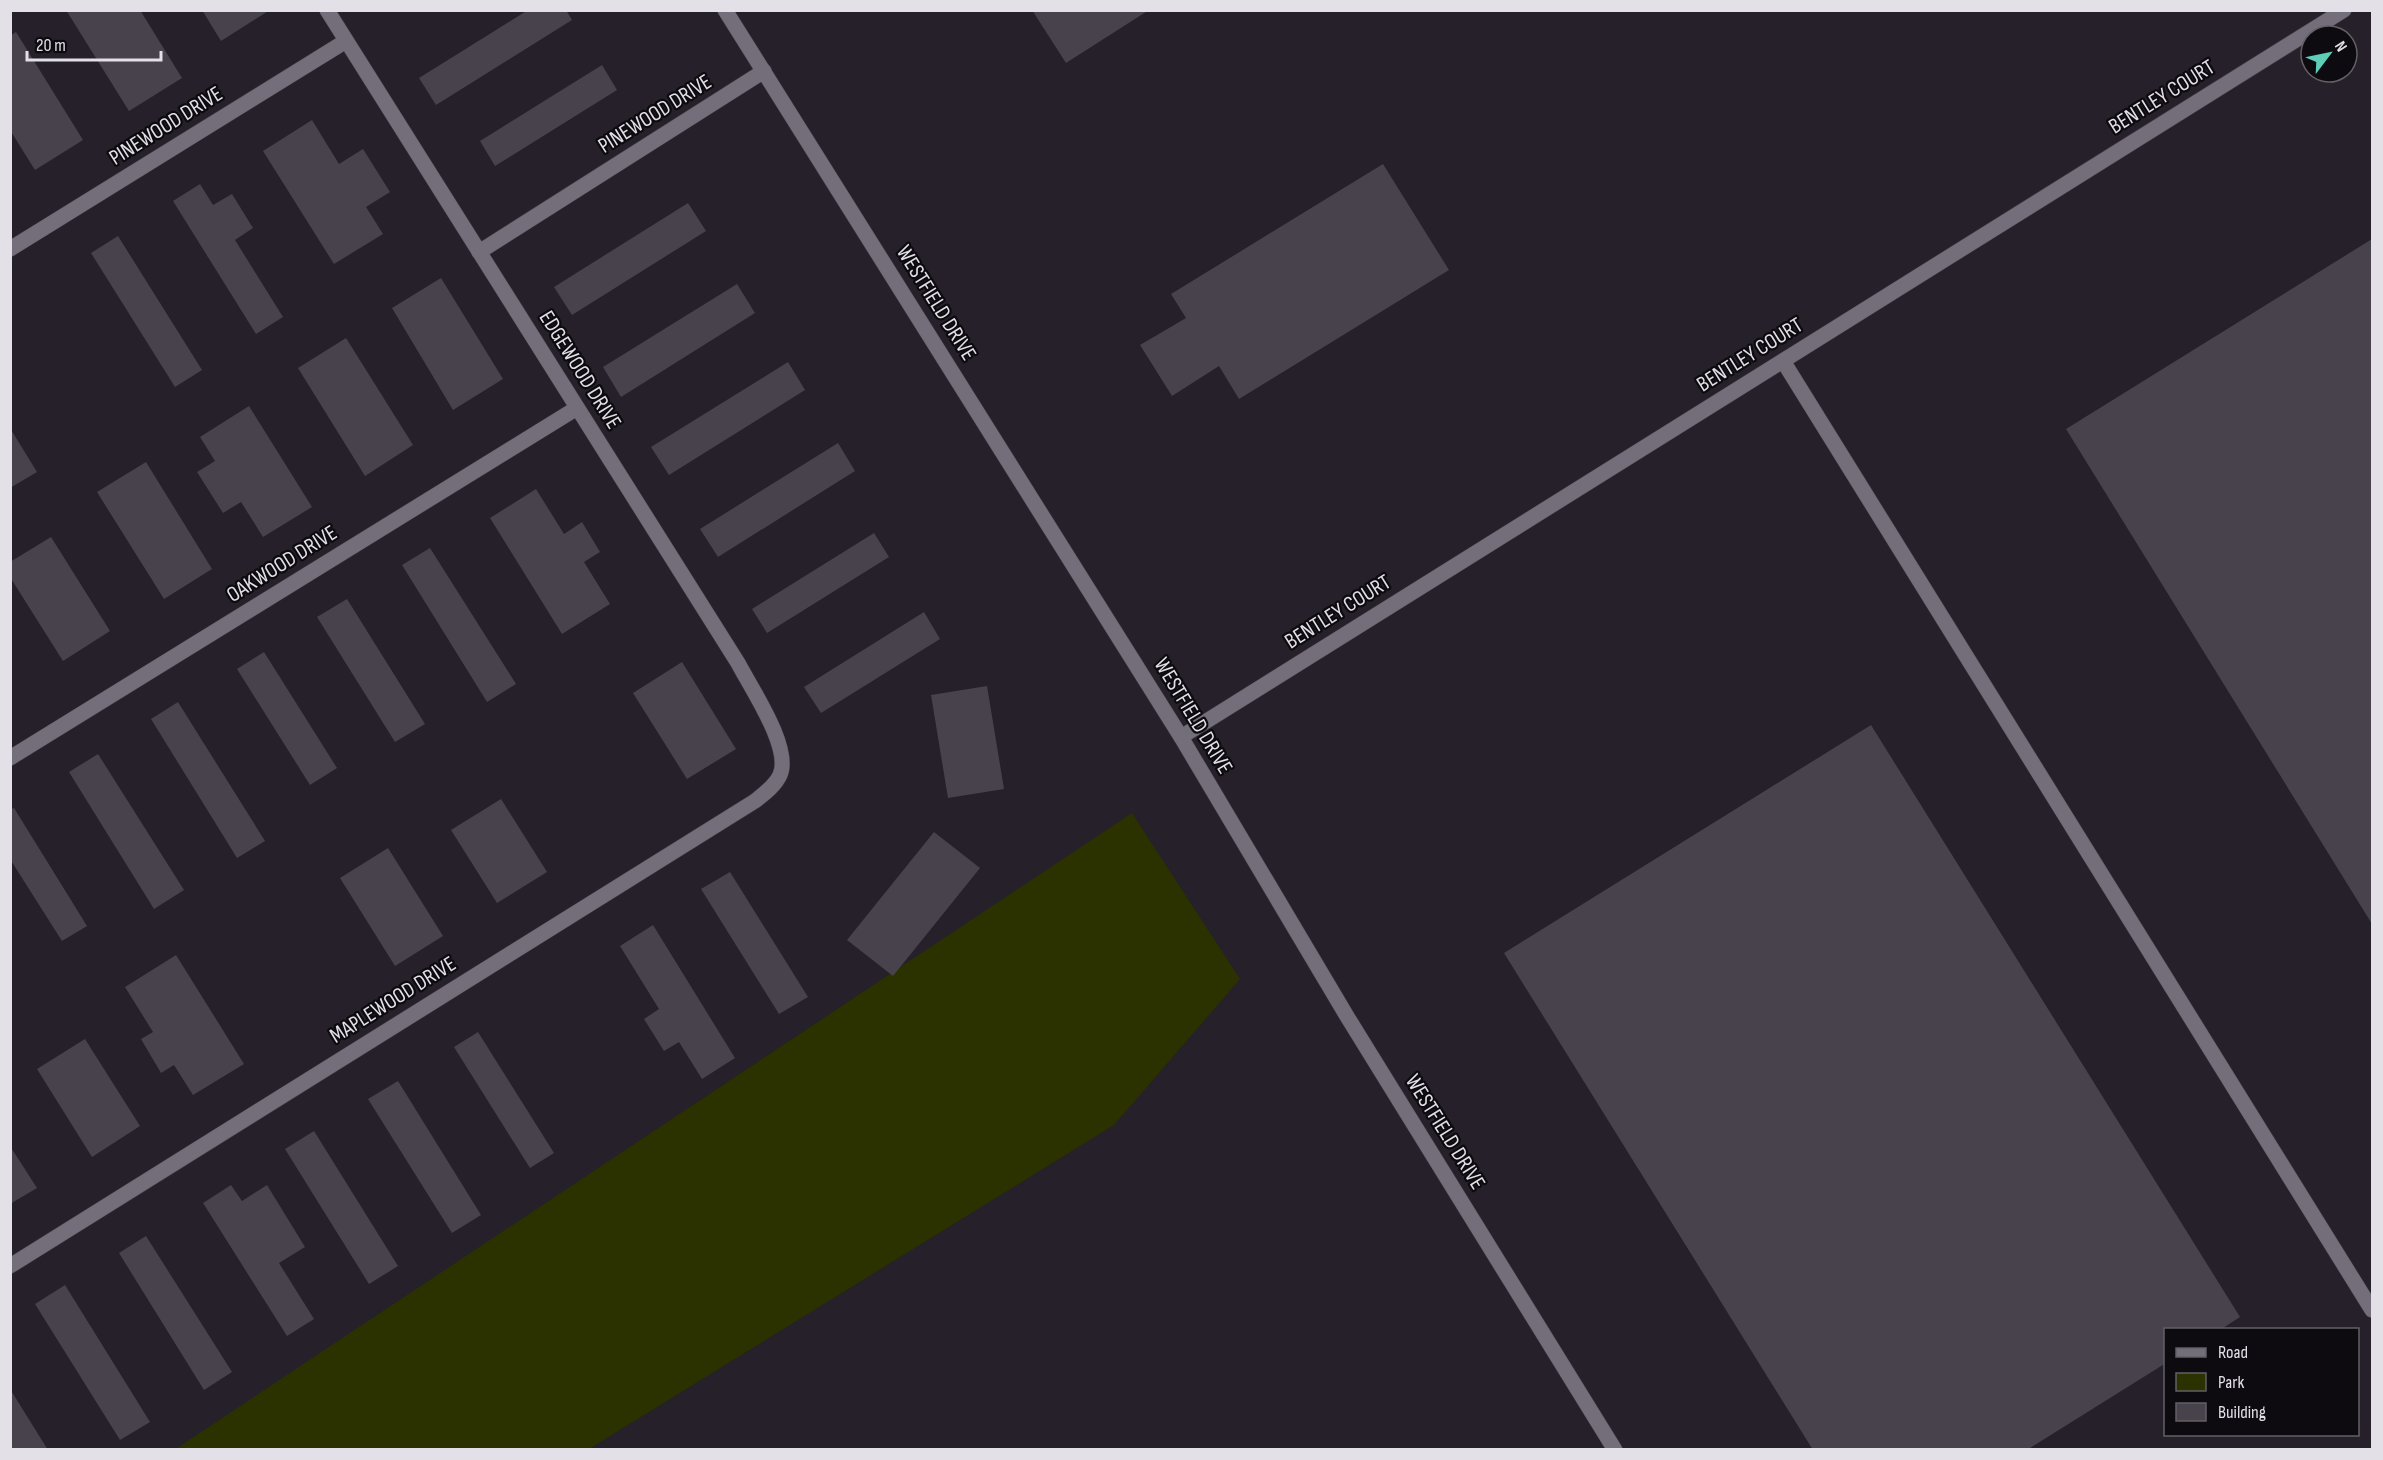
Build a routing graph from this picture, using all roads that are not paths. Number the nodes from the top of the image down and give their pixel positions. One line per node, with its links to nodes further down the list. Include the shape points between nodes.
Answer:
1 (327, 10): 4 (street, EDGEWOOD DRIVE)
2 (725, 10): 5 (street, WESTFIELD DRIVE)
3 (2343, 10): 8 (street, BENTLEY COURT)
4 (346, 41): 6 (street, PINEWOOD DRIVE); 7 (street, EDGEWOOD DRIVE)
5 (764, 71): 7 (street, PINEWOOD DRIVE); 10 (street, WESTFIELD DRIVE)
6 (10, 249)
7 (479, 252): 9 (street, EDGEWOOD DRIVE)
8 (1783, 361): 10 (street, BENTLEY COURT); 14 (street)
9 (577, 408): 11 (street, OAKWOOD DRIVE); 12 (street, EDGEWOOD DRIVE, via 738,663 775,731)
10 (1181, 737): 15 (street, WESTFIELD DRIVE, via 1372,1057)
11 (10, 758)
12 (783, 760): 13 (street, MAPLEWOOD DRIVE, via 781,774 754,801)
13 (10, 1266)
14 (2372, 1310)
15 (1615, 1449)

